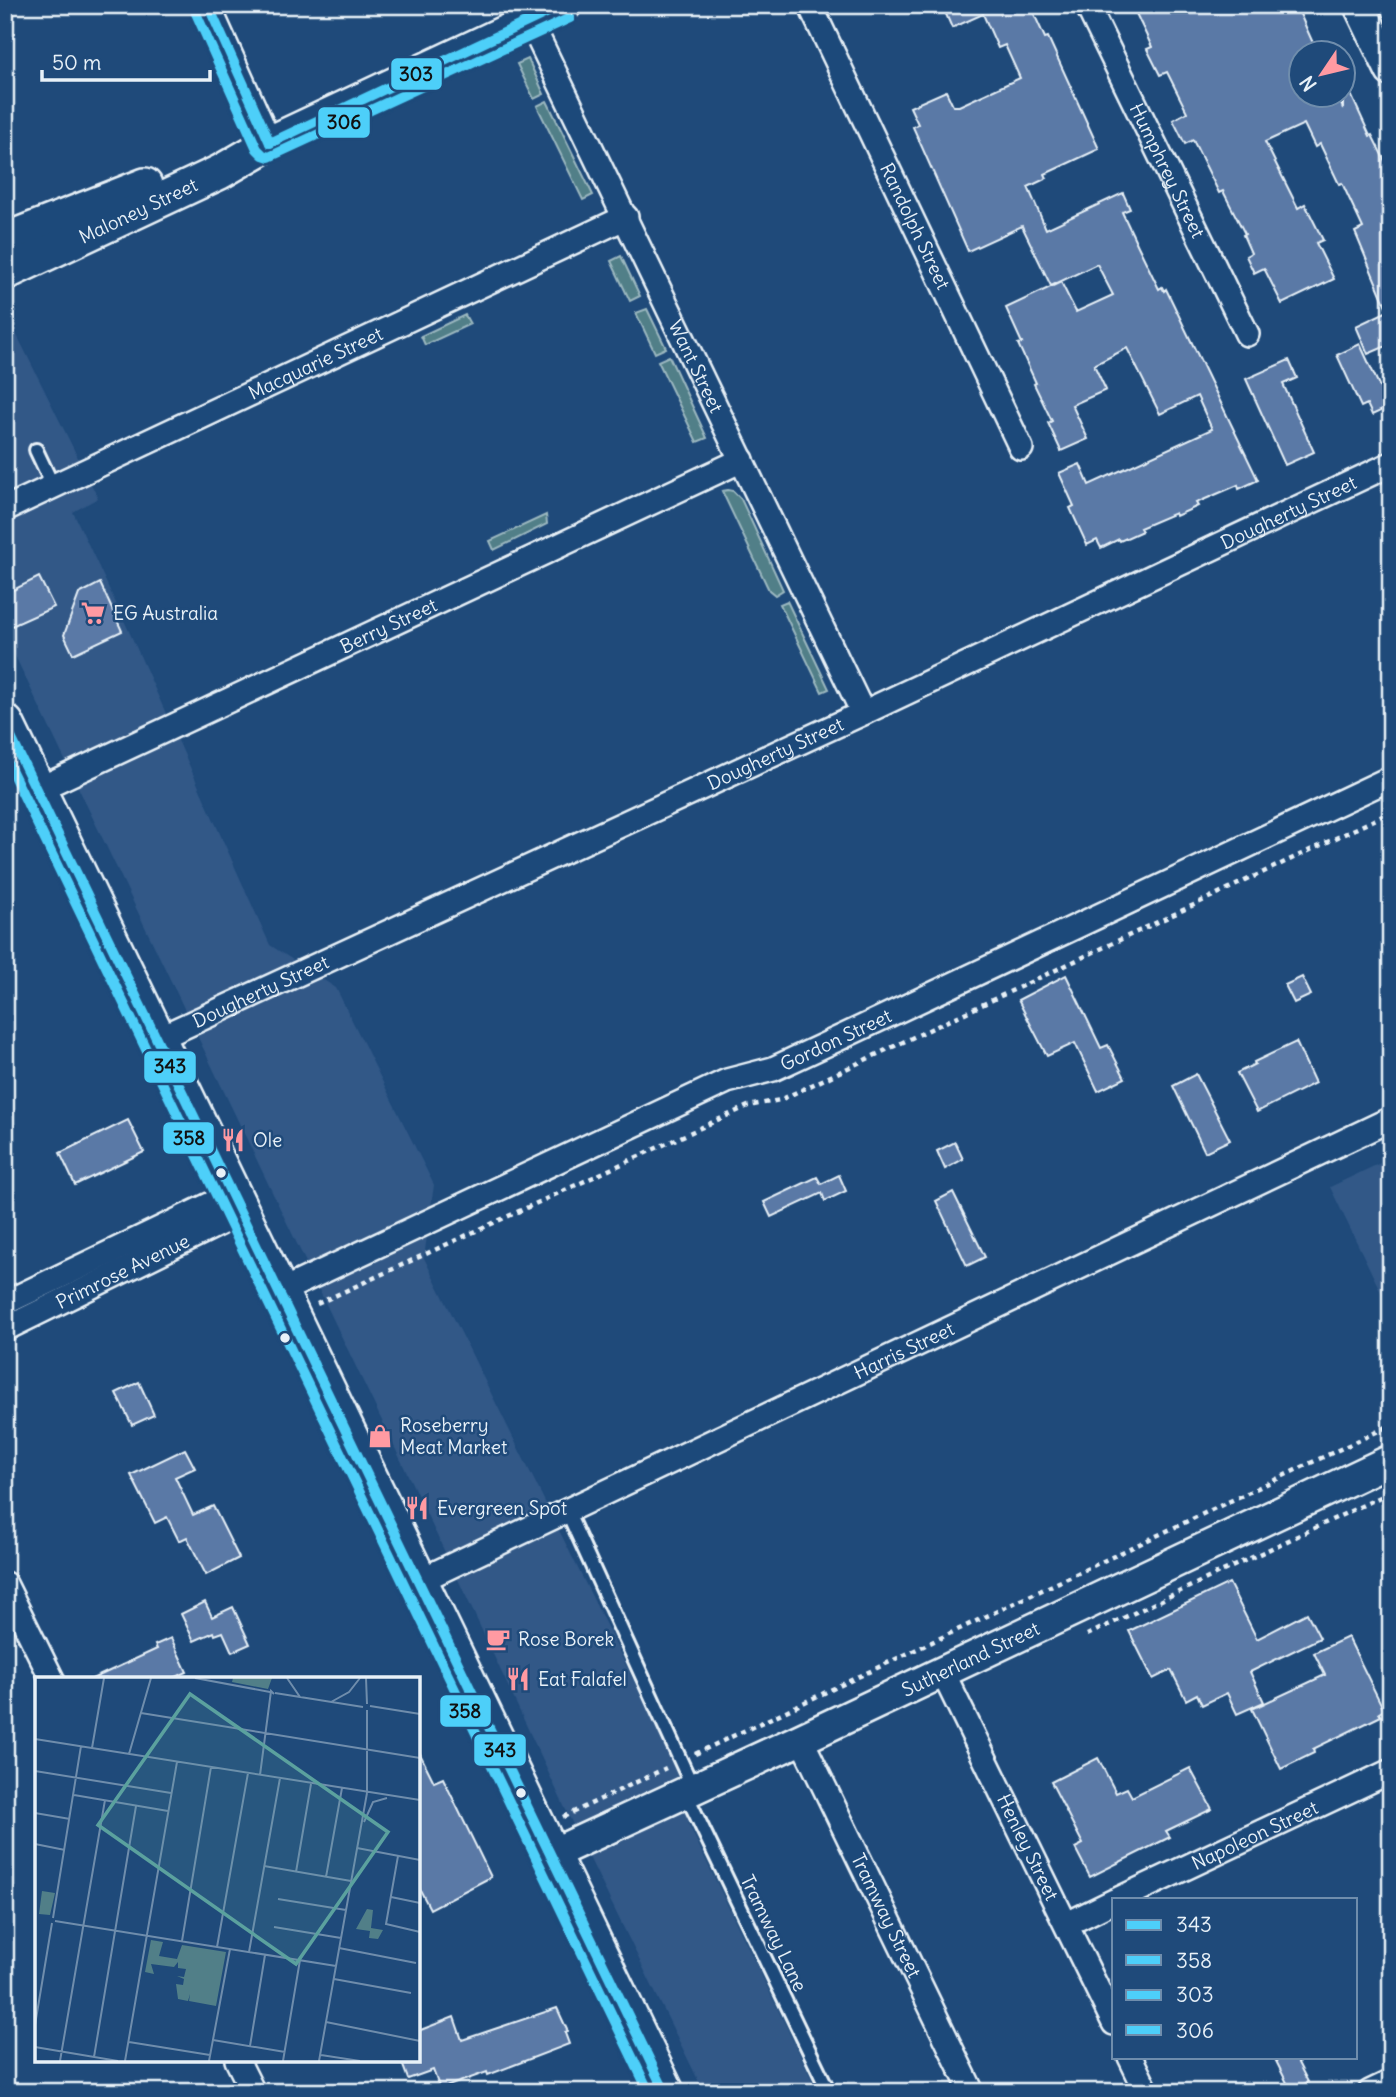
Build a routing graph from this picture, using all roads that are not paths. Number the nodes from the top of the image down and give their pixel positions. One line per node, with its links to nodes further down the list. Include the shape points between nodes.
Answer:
1 (208, 5): 8 (street)
2 (564, 5): 6 (main road, Maloney Street)
3 (810, 5): 15 (street, Randolph Street)
4 (1087, 5): 14 (street, Humphrey Street)
5 (1359, 5): 7 (street)
6 (530, 21): 8 (main road, Maloney Street); 9 (street, Want Street)
7 (1391, 71)
8 (270, 143): 10 (main road, Maloney Street, via 212,159); 13 (main road, Maloney Street, via 220,172)
9 (626, 217): 17 (street, Want Street); 19 (street, Macquarie Street)
10 (52, 221): 11 (main road); 12 (main road, Maloney Street)
11 (5, 227)
12 (5, 240)
13 (5, 273)
14 (1247, 334)
15 (1021, 448)
16 (36, 450): 19 (lane)
17 (742, 460): 21 (street, Want Street); 24 (street, Berry Street)
18 (1391, 464): 21 (street, Dougherty Street)
19 (53, 486): 20 (street, Macquarie Street)
20 (5, 509)
21 (863, 713): 25 (street, Dougherty Street)
22 (5, 724): 24 (main road)
23 (1391, 778): 29 (street, Gordon Street, via 773,1069 727,1082)
24 (37, 790): 25 (main road)
25 (157, 1039): 27 (main road)
26 (1391, 1119): 34 (street, Harris Street)
27 (237, 1203): 28 (street, Primrose Avenue); 29 (main road)
28 (130, 1255): 30 (street, Primrose Avenue); 31 (street, Primrose Avenue)
29 (279, 1292): 35 (main road)
30 (15, 1298): 31 (street)
31 (34, 1316): 32 (street, Primrose Avenue)
32 (5, 1329)
33 (1391, 1460): 37 (street, Sutherland Street)
34 (567, 1511): 35 (street, Harris Street); 41 (lane, Tramway Lane, via 681,1760)
35 (419, 1581): 42 (main road)
36 (5, 1584): 38 (street)
37 (942, 1671): 39 (street, Sutherland Street); 45 (street, Henley Street)
38 (50, 1677)
39 (801, 1739): 41 (street, Sutherland Street); 53 (street, Tramway Street)
40 (1391, 1771): 43 (street, Napoleon Street)
41 (689, 1789): 42 (street, Sutherland Street); 52 (lane, Tramway Lane)
42 (550, 1855): 51 (main road)
43 (1120, 1898)
44 (1112, 1902): 45 (street, Napoleon Street)
45 (1067, 1924): 46 (street, Henley Street)
46 (1112, 2019)
47 (1130, 2058): 54 (street)
48 (238, 2062): 50 (street)
49 (1391, 2082): 55 (street)
50 (253, 2092)
51 (665, 2092)
52 (829, 2092)
53 (972, 2092)
54 (1147, 2092)
55 (1370, 2092)

